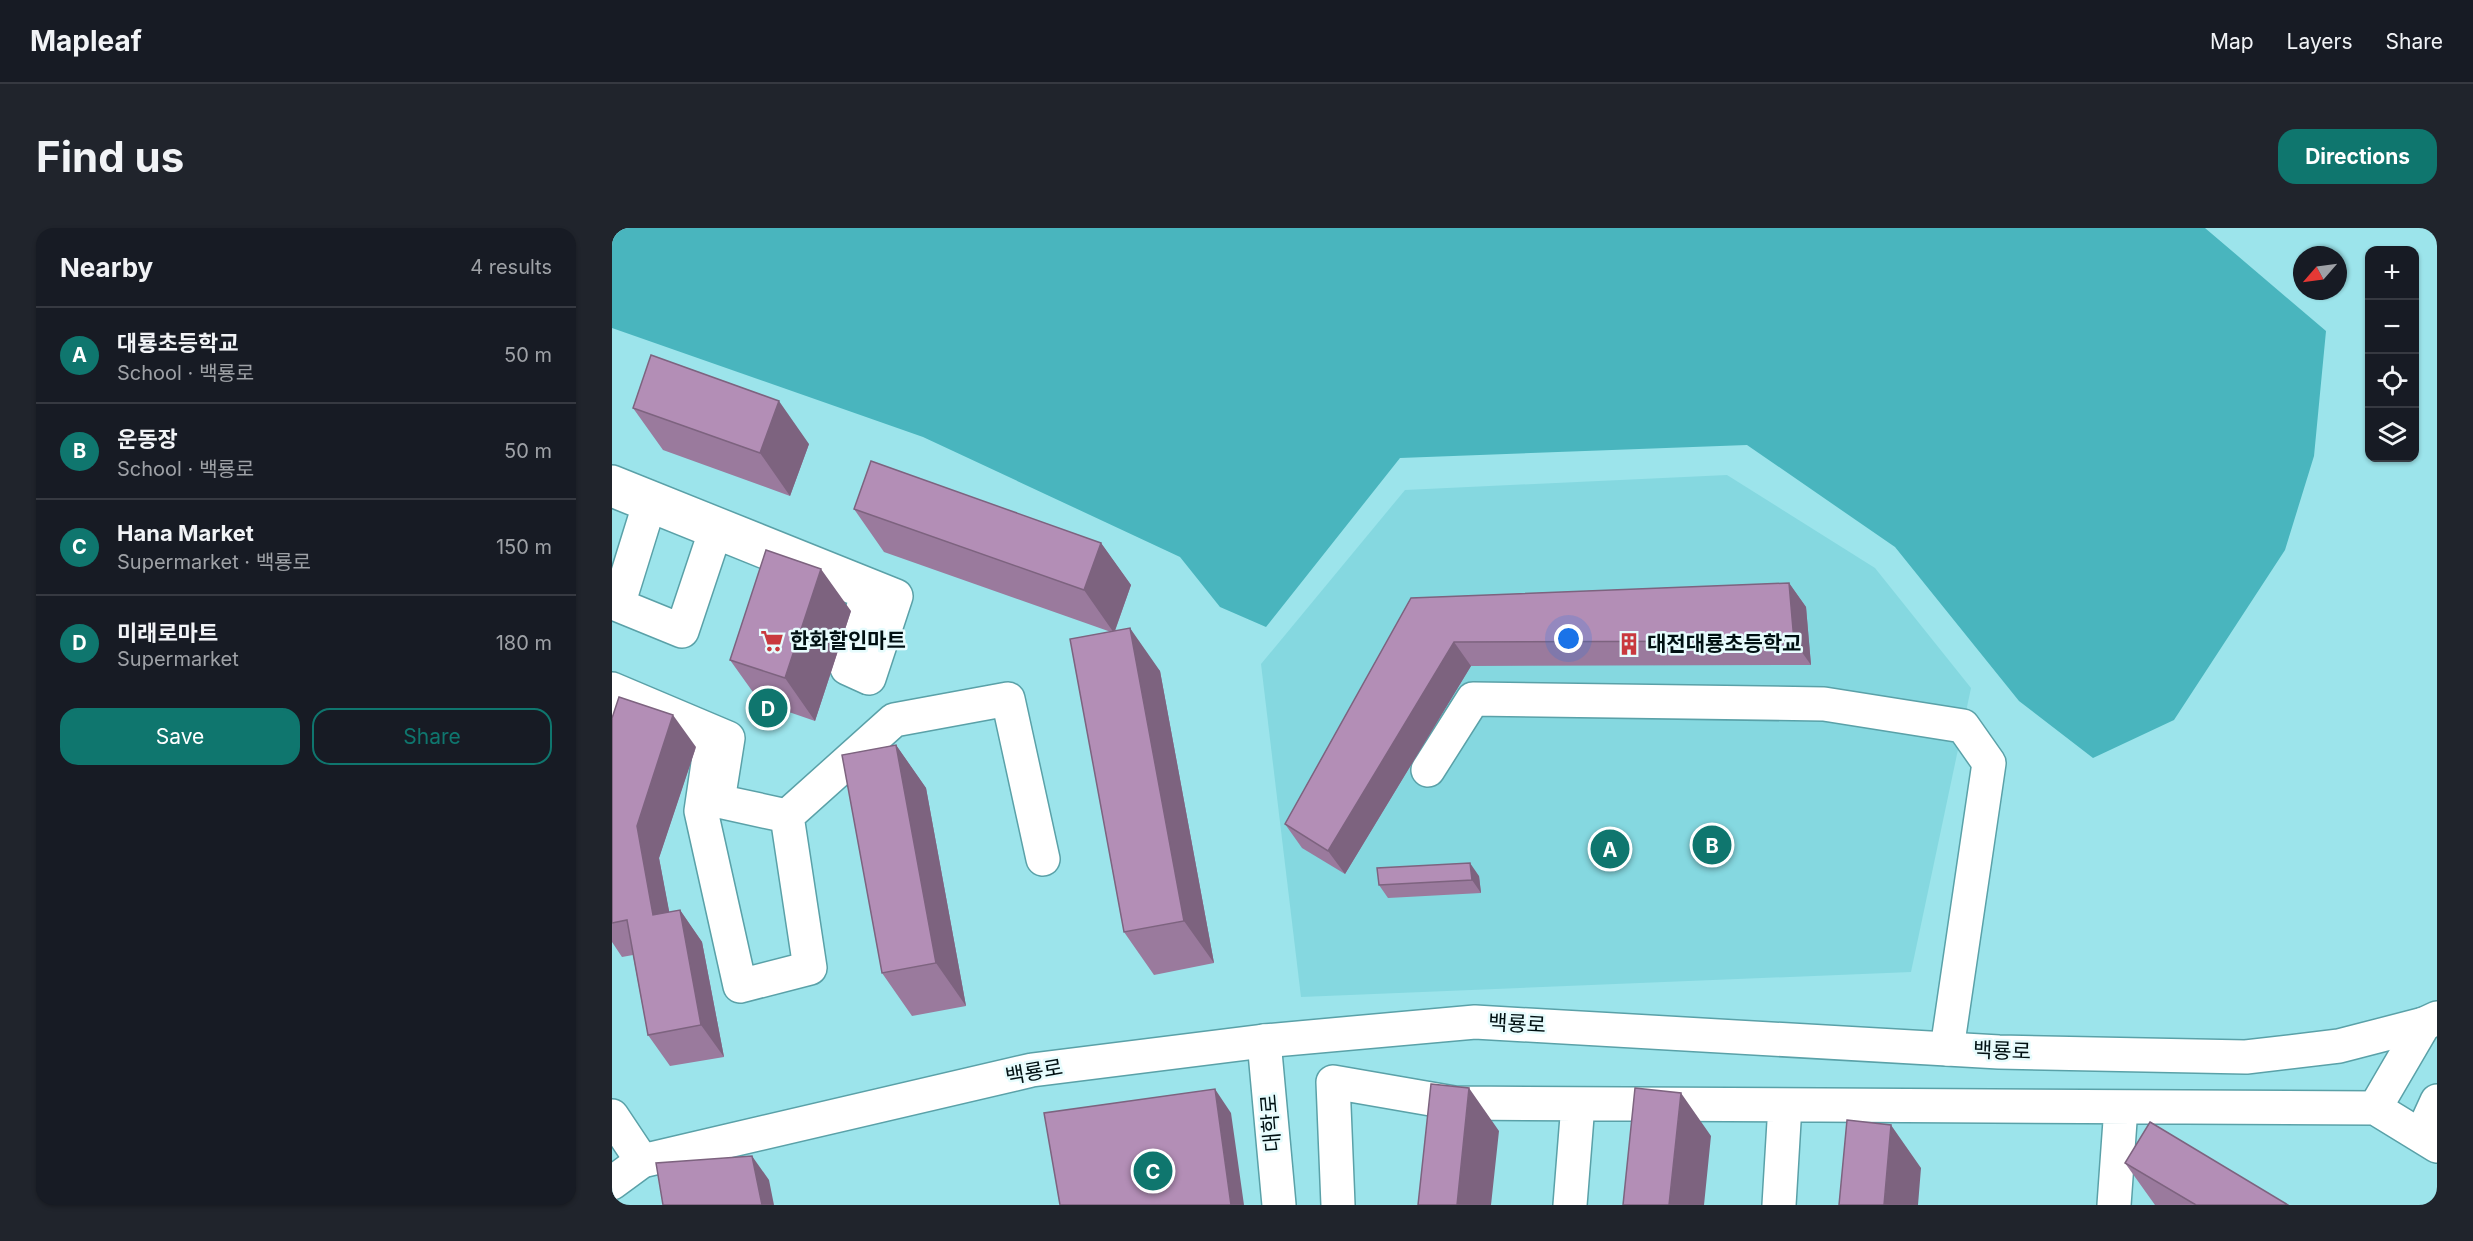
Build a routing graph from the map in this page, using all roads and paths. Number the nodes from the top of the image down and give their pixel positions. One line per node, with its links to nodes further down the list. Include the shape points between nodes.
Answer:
1 (612, 482): 4 (street, via 896,596 870,678 847,668 867,593)
2 (612, 490): 3 (street)
3 (650, 505): 4 (street); 4 (street, via 618,604 682,631)
4 (715, 532)
5 (612, 689): 8 (street, via 728,738 718,801)
6 (612, 701): 8 (street, via 711,743 701,811 740,986 810,968)
7 (1428, 770): 12 (street, via 1473,699 1824,704 1963,726 1989,764)
8 (787, 816): 9 (street, via 894,720 1008,699)
9 (1043, 859)
10 (2431, 1021): 12 (street, 백룡로, via 2339,1046 2246,1057); 17 (street)
11 (1264, 1041): 12 (street, 백룡로, via 1475,1022); 20 (street, 백룡로, via 1032,1070); 22 (street, 대학로)
12 (1947, 1049)
13 (2437, 1101): 19 (street)
14 (1578, 1104): 15 (street); 23 (street, via 1454,1103 1334,1082); 24 (street)
15 (1785, 1105): 16 (street); 25 (street)
16 (2121, 1107): 17 (street); 26 (street)
17 (2375, 1108): 19 (street)
18 (612, 1116): 20 (street)
19 (2429, 1141)
20 (642, 1161): 21 (street, 백룡로)
21 (612, 1183)
22 (1279, 1205)
23 (1338, 1205)
24 (1570, 1205)
25 (1779, 1205)
26 (2114, 1205)

